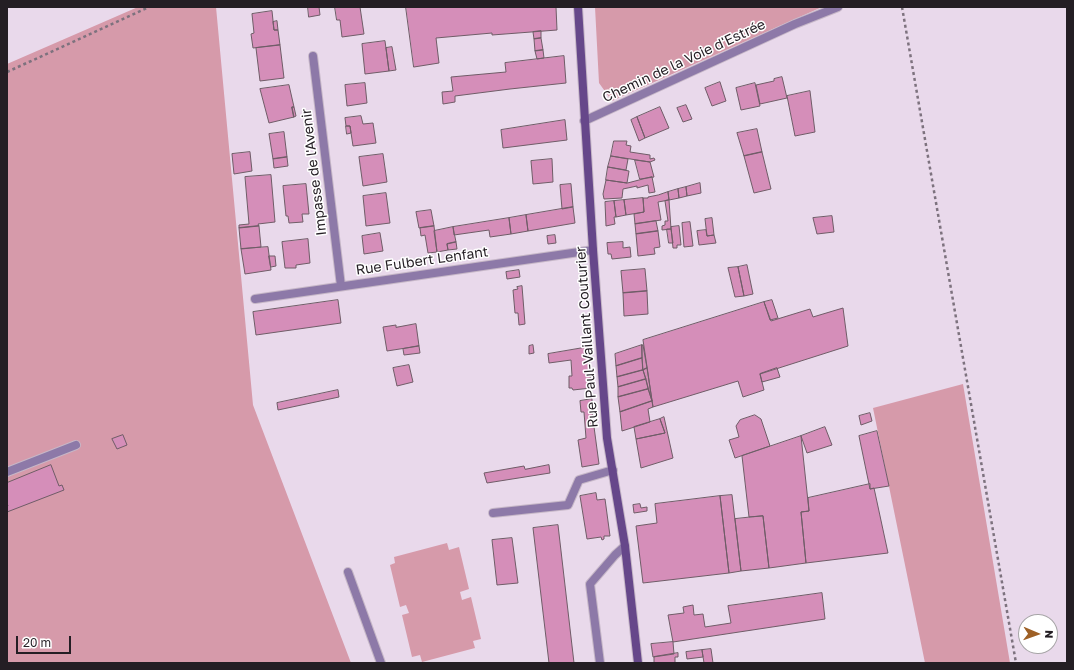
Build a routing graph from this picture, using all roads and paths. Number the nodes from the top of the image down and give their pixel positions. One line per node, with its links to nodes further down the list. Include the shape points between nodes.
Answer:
1 (149, 7): 6 (path)
2 (578, 7): 7 (street, Rue Paul-Vaillant Couturier)
3 (838, 7): 7 (street, Chemin de la Voie d'Estrée, via 795,24)
4 (902, 7): 20 (path)
5 (313, 56): 9 (street, Impasse de l'Avenir)
6 (7, 72)
7 (584, 121): 8 (street, Rue Paul-Vaillant Couturier)
8 (593, 250): 9 (street, Rue Fulbert Lenfant); 12 (street, Rue Paul-Vaillant Couturier, via 607,438)
9 (341, 286): 10 (street, Rue Fulbert Lenfant)
10 (255, 298)
11 (76, 445): 13 (street)
12 (613, 470): 14 (street, via 579,480 568,504); 15 (street, Rue Paul-Vaillant Couturier)
13 (7, 472)
14 (493, 513)
15 (624, 546): 18 (street, via 590,584); 19 (street, Rue Paul-Vaillant Couturier)
16 (348, 572): 17 (street)
17 (381, 663)
18 (600, 663)
19 (638, 663)
20 (1016, 663)

